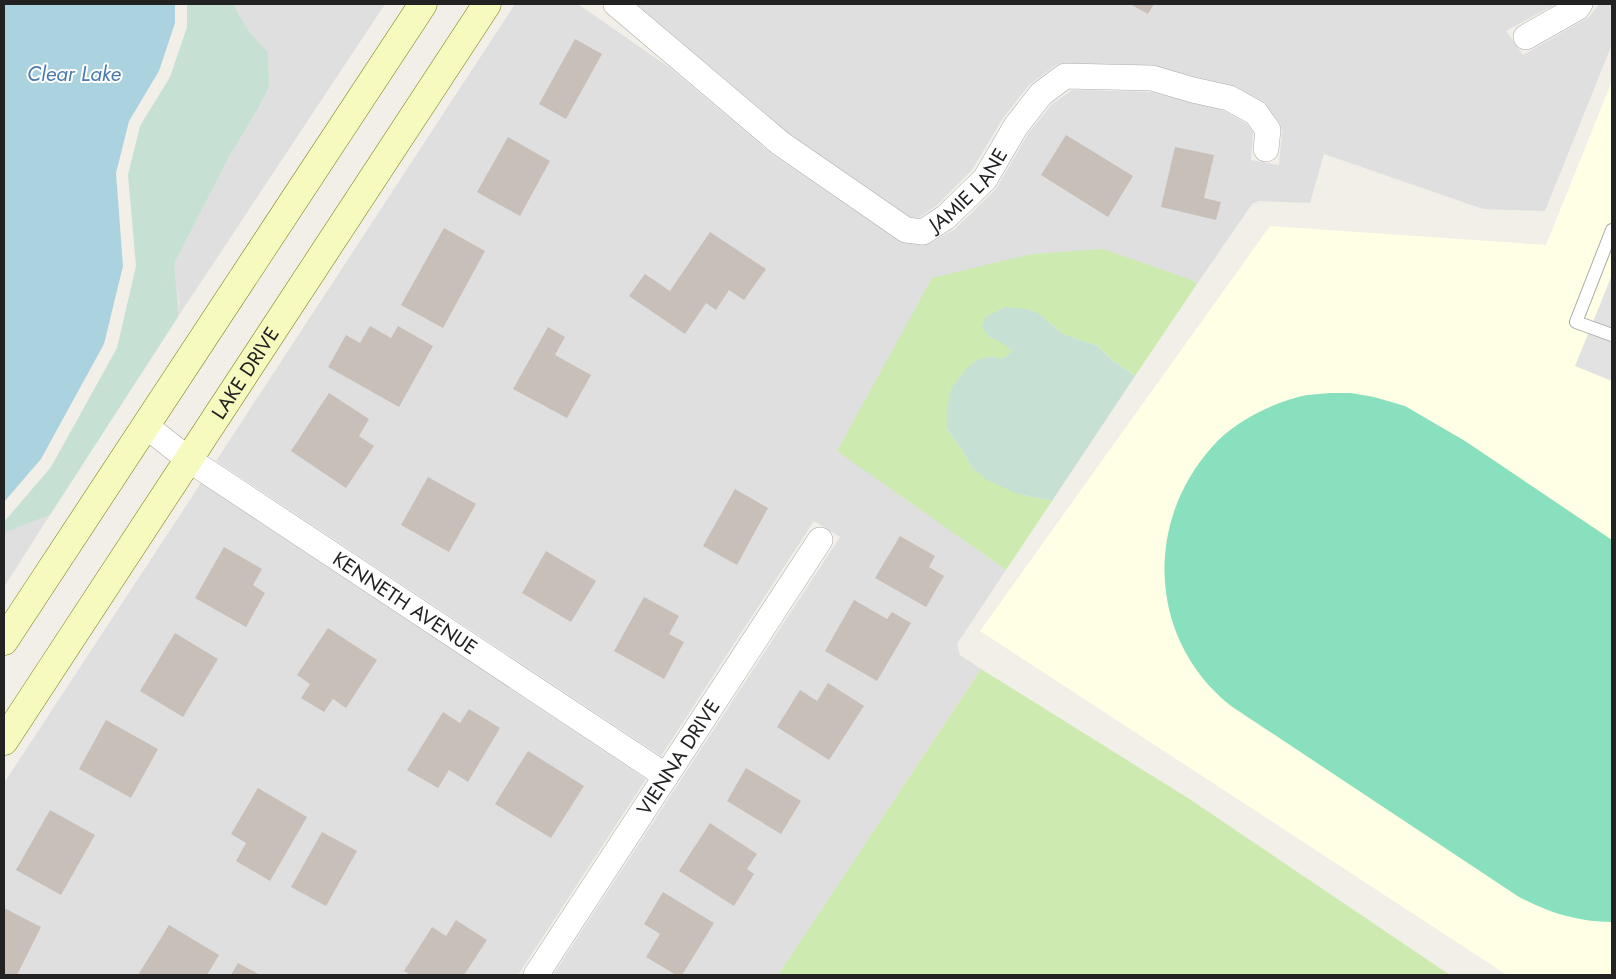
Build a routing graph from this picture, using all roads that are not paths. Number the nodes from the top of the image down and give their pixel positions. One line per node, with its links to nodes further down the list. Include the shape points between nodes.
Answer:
1 (424, 4): 9 (main road)
2 (487, 4): 10 (main road, LAKE DRIVE)
3 (616, 4): 6 (street, JAMIE LANE, via 780,143 906,230 923,232 946,217 985,179 1016,126 1041,94 1065,76 1152,78 1229,98 1256,113 1268,130)
4 (1580, 4): 5 (street)
5 (1526, 37)
6 (1266, 149)
7 (1612, 230): 8 (lane, via 1576,322)
8 (1612, 334)
9 (146, 426): 10 (street, KENNETH AVENUE); 12 (main road)
10 (188, 459): 13 (main road, LAKE DRIVE); 14 (street, KENNETH AVENUE)
11 (820, 540): 14 (street, VIENNA DRIVE)
12 (4, 641)
13 (4, 741)
14 (666, 776): 15 (street, VIENNA DRIVE)
15 (536, 975)

